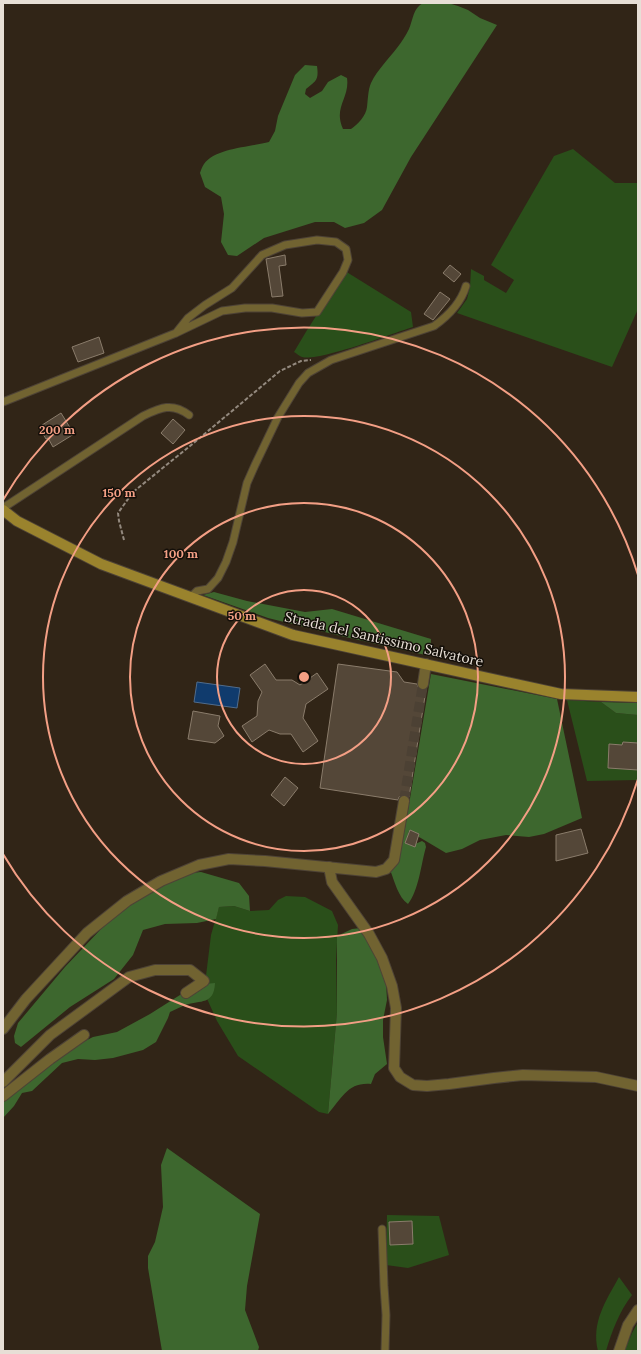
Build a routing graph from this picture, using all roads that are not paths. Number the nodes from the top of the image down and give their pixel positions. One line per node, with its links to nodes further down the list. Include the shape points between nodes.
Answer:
1 (466, 286): 6 (lane, via 464,294 448,316 434,326 331,360 308,374 299,383 247,483 233,542 218,578 208,589 197,591)
2 (176, 333): 2 (lane, via 188,318 232,288 262,255 285,245 317,240 336,242 346,249 348,260 343,272 317,312 302,313 272,308 222,311); 3 (lane)
3 (3, 402)
4 (188, 414): 5 (lane, via 172,407 160,408 143,416)
5 (3, 509): 6 (street, Strada del Santissimo Salvatore, via 17,521 100,564)
6 (191, 597): 7 (street, Strada del Santissimo Salvatore, via 294,635)
7 (426, 664): 8 (street); 9 (street, Strada del Santissimo Salvatore, via 561,694)
8 (423, 684)
9 (638, 697)
10 (404, 802): 11 (street, via 394,860 386,869 376,872)
11 (329, 867): 13 (street, via 229,859 199,865 161,881 127,901 88,933 26,999); 16 (street, via 332,882 369,934 382,958 392,986 396,1008 394,1068 400,1077 413,1085 427,1086 523,1075 596,1077)
12 (186, 993): 15 (street, via 204,981 190,970 155,970 129,977 50,1035)
13 (3, 1029)
14 (84, 1035): 17 (street)
15 (3, 1082)
16 (638, 1086)
17 (3, 1096)
18 (382, 1229): 20 (lane)
19 (638, 1310): 21 (street, via 628,1325)
20 (385, 1351)
21 (619, 1351)

